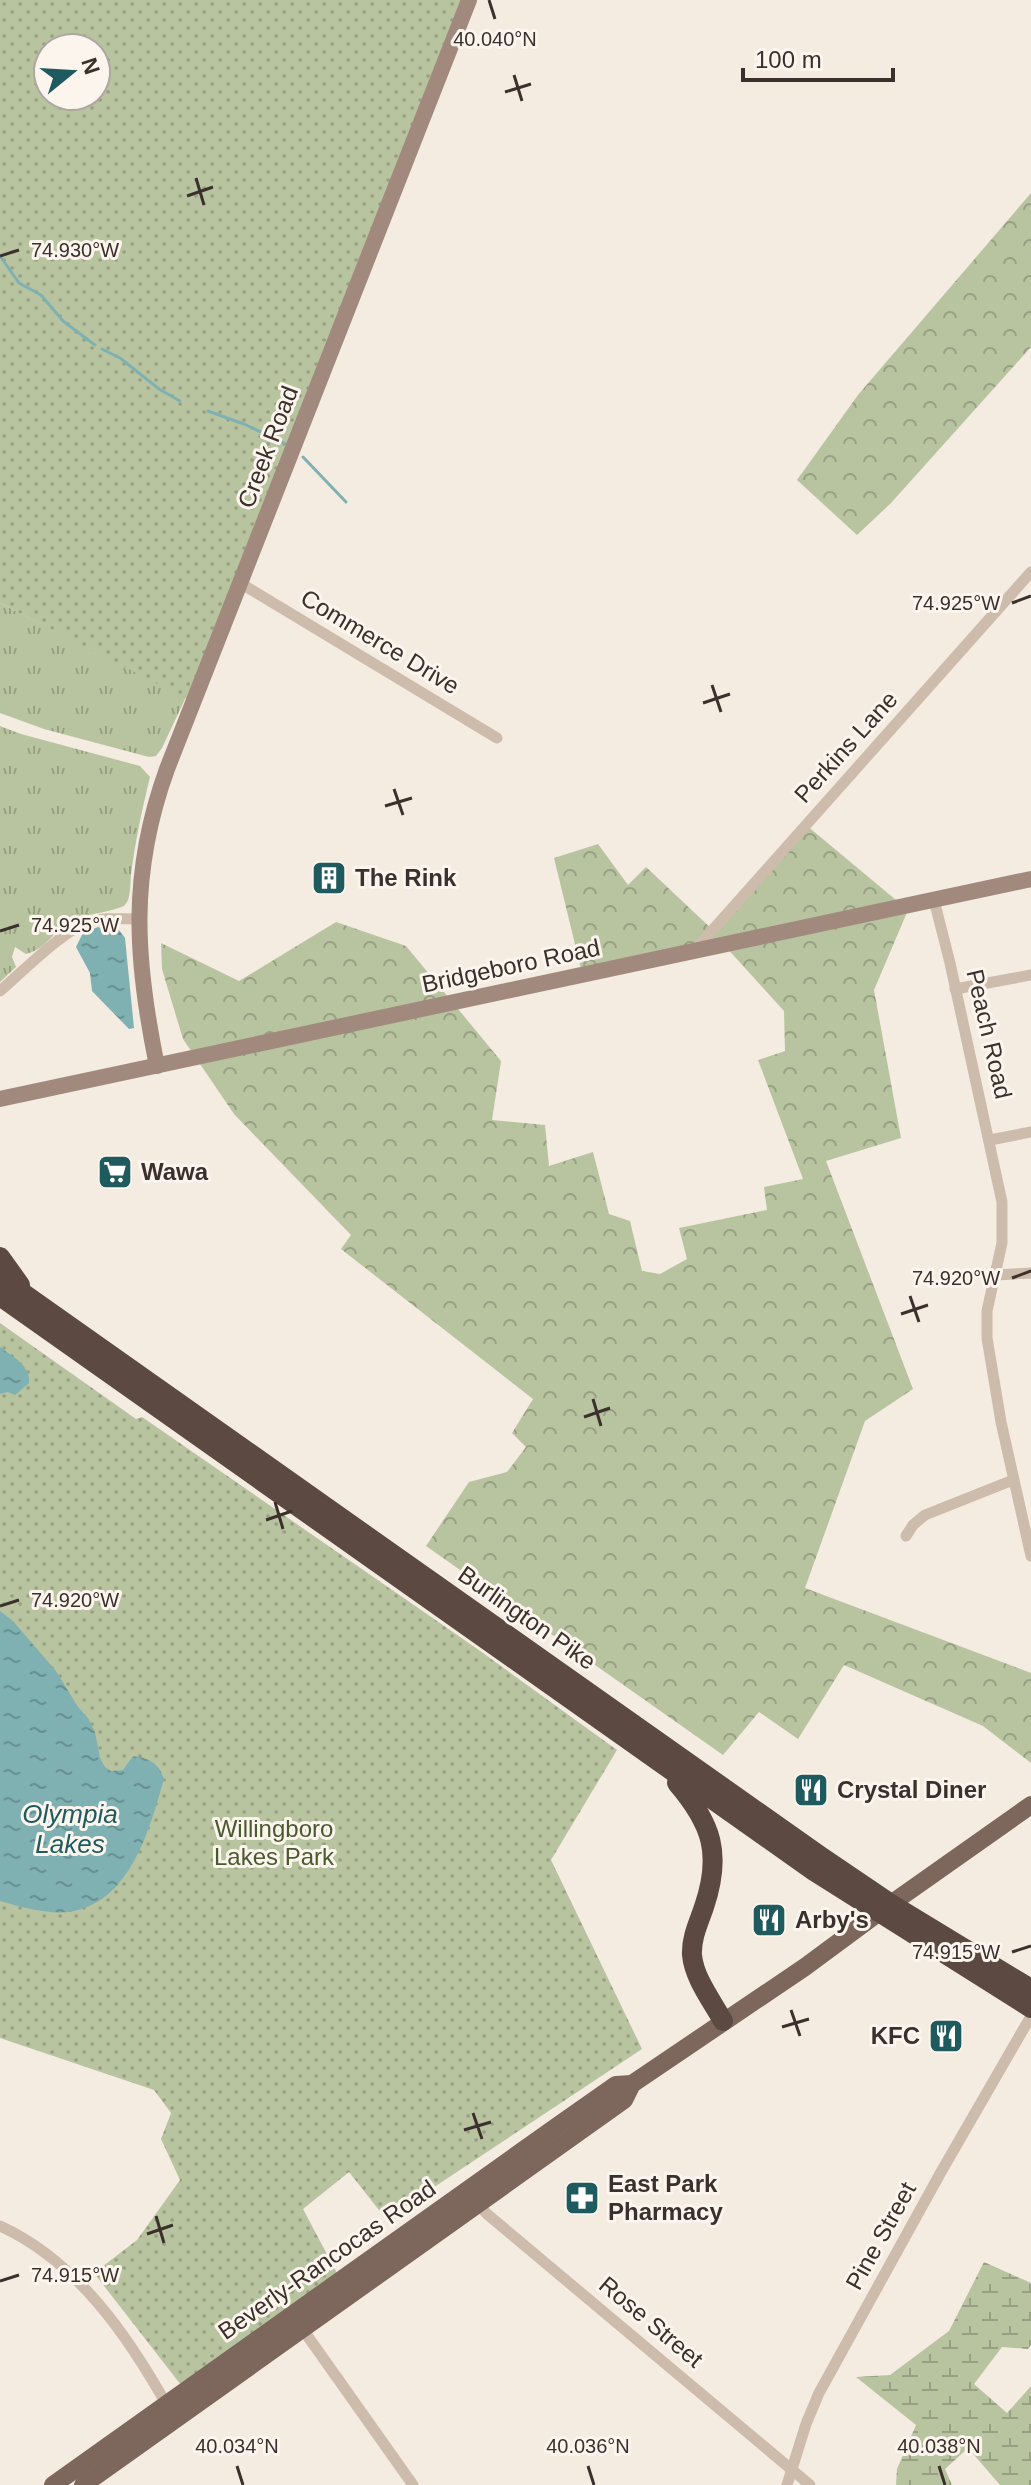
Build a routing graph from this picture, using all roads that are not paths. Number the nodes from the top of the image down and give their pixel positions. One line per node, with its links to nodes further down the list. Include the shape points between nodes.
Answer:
1 (469, 0): 3 (street, Creek Road)
2 (1031, 572): 8 (street, Perkins Lane)
3 (240, 583): 4 (street, Commerce Drive); 7 (street, Creek Road, via 155,805)
4 (497, 738)
5 (1031, 879): 6 (street, Bridgeboro Road)
6 (934, 900): 8 (street, Bridgeboro Road); 10 (street, Peach Road)
7 (138, 919): 11 (street, via 85,922); 12 (street, Creek Road, via 143,993)
8 (694, 951): 12 (street, Bridgeboro Road)
9 (1031, 975): 10 (street)
10 (955, 989): 15 (street, Peach Road)
11 (0, 991)
12 (157, 1066): 13 (street, Bridgeboro Road)
13 (0, 1099)
14 (1031, 1132): 15 (street)
15 (990, 1140): 18 (street, Peach Road, via 1002,1202)
16 (0, 1257): 20 (highway)
17 (1031, 1273): 18 (street)
18 (996, 1275): 22 (street, Peach Road, via 987,1338)
19 (0, 1277): 20 (highway, Burlington Pike)
20 (27, 1295): 27 (highway, Burlington Pike)
21 (0, 1296): 25 (highway, Burlington Pike)
22 (1013, 1480): 23 (street, via 925,1515); 24 (street, Peach Road)
23 (906, 1536)
24 (1031, 1556)
25 (662, 1764): 27 (highway, Burlington Pike); 31 (highway, via 700,1813 712,1846 708,1895 692,1953 698,1976)
26 (1031, 1805): 27 (main road, Beverly-Rancocas Road)
27 (884, 1908): 28 (highway, Burlington Pike); 29 (highway, Burlington Pike); 31 (main road, Beverly-Rancocas Road)
28 (1031, 1989)
29 (1031, 2008)
30 (1031, 2016): 36 (street, Pine Street, via 831,2371)
31 (723, 2021): 32 (main road, Beverly-Rancocas Road, via 632,2084 616,2085)
32 (472, 2197): 34 (main road, Beverly-Rancocas Road); 36 (street, Rose Street)
33 (0, 2226): 35 (street, via 42,2249 81,2284)
34 (297, 2322): 35 (main road, Beverly-Rancocas Road); 39 (street)
35 (171, 2412): 37 (main road, Beverly-Rancocas Road); 38 (main road, Beverly-Rancocas Road)
36 (791, 2469): 40 (street, Pine Street); 41 (street, Rose Street)
37 (53, 2485)
38 (83, 2485)
39 (413, 2485)
40 (787, 2485)
41 (810, 2485)

